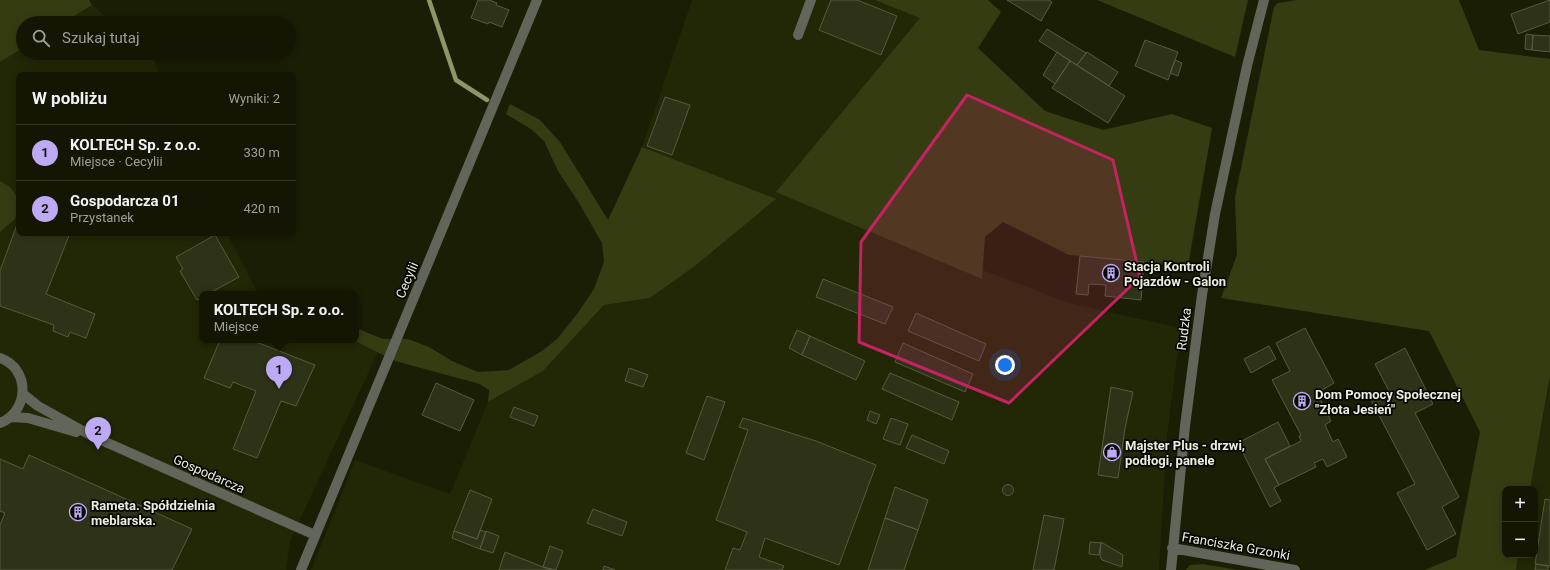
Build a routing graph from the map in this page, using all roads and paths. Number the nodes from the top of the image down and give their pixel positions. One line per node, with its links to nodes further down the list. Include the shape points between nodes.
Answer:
1 (537, 0): 10 (street, Cecylii)
2 (811, 0): 4 (street)
3 (1264, 0): 11 (street, Rudzka, via 1247,66 1206,265)
4 (798, 35)
5 (0, 358): 6 (street, via 19,373)
6 (23, 394): 7 (street, via 21,404); 9 (street, Gospodarcza, via 38,406)
7 (11, 417): 8 (street); 9 (street, Gospodarcza, via 28,418)
8 (0, 423)
9 (92, 436): 10 (street, Gospodarcza)
10 (315, 535): 12 (street, Cecylii)
11 (1172, 548): 13 (street, Rudzka); 14 (street, Franciszka Grzonki)
12 (301, 570)
13 (1171, 570)
14 (1295, 570)

